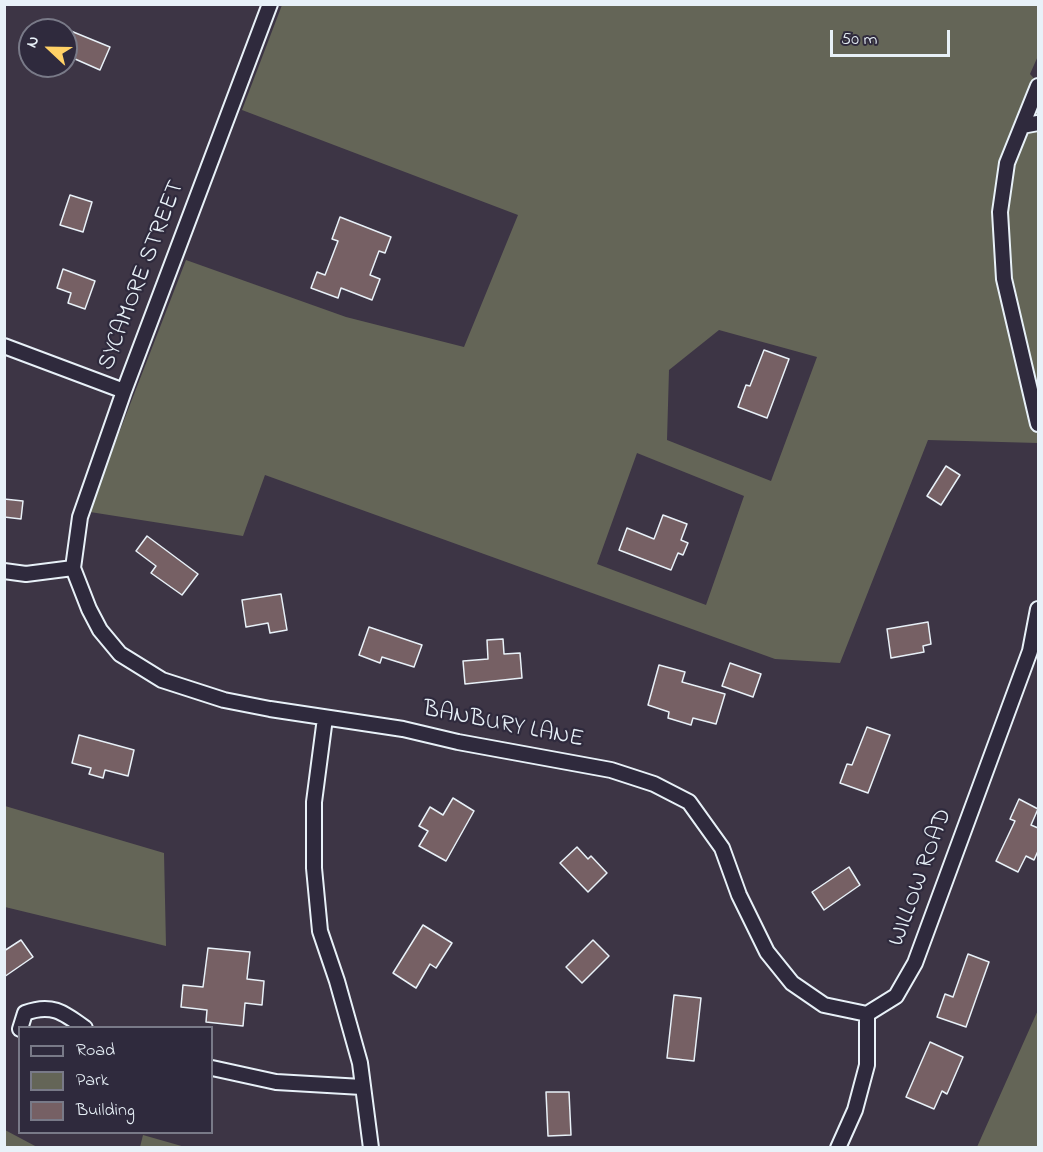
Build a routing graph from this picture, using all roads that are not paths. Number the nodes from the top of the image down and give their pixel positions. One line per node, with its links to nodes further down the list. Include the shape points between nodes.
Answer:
1 (270, 4): 6 (street, SYCAMORE STREET)
2 (1038, 86): 4 (street)
3 (1038, 123): 4 (street)
4 (1022, 126): 7 (street, via 1007,163 1000,212 1005,279)
5 (4, 346): 6 (street)
6 (124, 392): 8 (street, SYCAMORE STREET, via 80,517)
7 (1038, 424)
8 (74, 568): 9 (street, via 26,574); 11 (street, BANBURY LANE, via 100,630 120,654 162,680 224,700)
9 (4, 571)
10 (1038, 609): 12 (street, WILLOW ROAD, via 1030,651 915,963 896,996)
11 (325, 718): 12 (street, BANBURY LANE, via 403,729 611,770 654,784 689,802 723,848 739,895 767,952 792,983 824,1005); 16 (street, via 314,801 314,868 320,931 355,1043)
12 (867, 1014): 18 (street, via 867,1065 855,1110)
13 (21, 1026): 14 (street, via 25,1013 42,1007 67,1015)
14 (82, 1026)
15 (213, 1068): 16 (street, via 276,1082)
16 (362, 1087): 17 (street)
17 (371, 1148)
18 (838, 1148)

